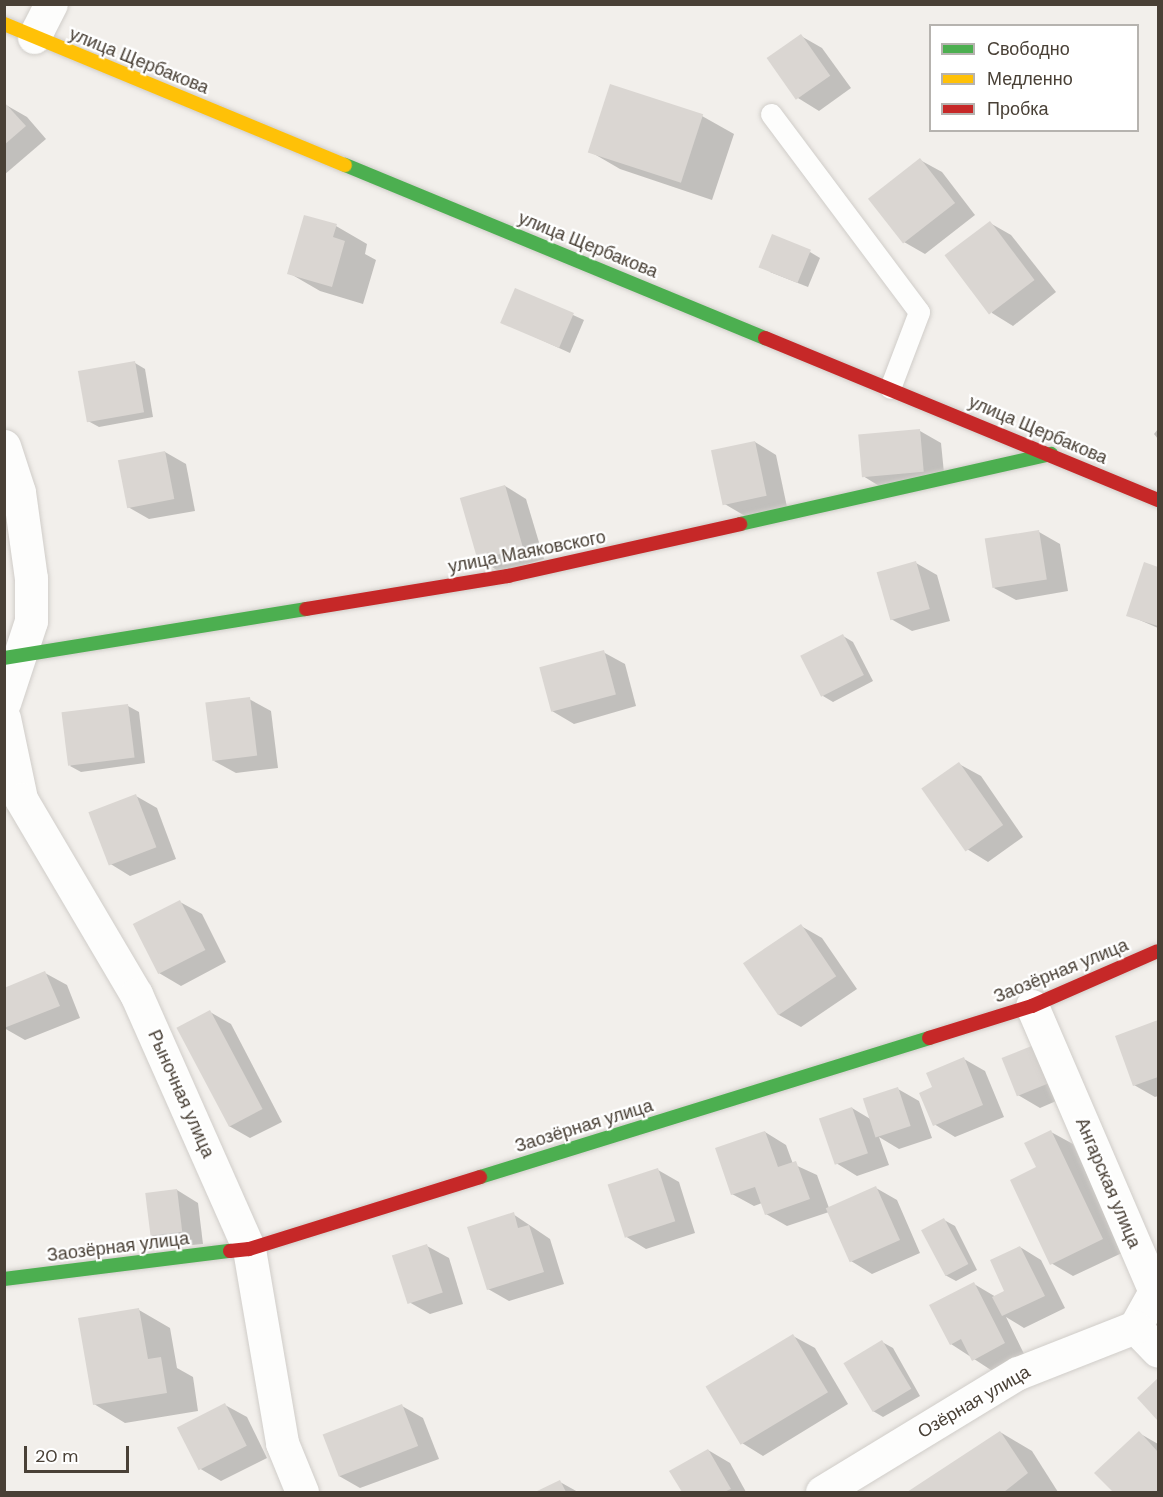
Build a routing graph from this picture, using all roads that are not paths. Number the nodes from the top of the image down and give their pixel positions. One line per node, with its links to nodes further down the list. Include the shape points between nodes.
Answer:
1 (51, 4): 3 (street)
2 (4, 24): 3 (street, улица Щербакова)
3 (34, 37): 5 (street, улица Щербакова)
4 (771, 114): 5 (lane, via 919,312)
5 (890, 388): 7 (street, улица Щербакова)
6 (4, 446): 9 (street, via 19,492 31,578 31,621)
7 (1051, 454): 8 (street, улица Щербакова); 9 (street, улица Маяковского, via 508,576)
8 (1158, 500)
9 (11, 657): 10 (street)
10 (4, 703)
11 (4, 718): 14 (street, Рыночная улица, via 21,799 136,994)
12 (1158, 951): 13 (street, Заозёрная улица)
13 (1032, 1006): 14 (street, Заозёрная улица); 16 (street, Ангарская улица, via 1155,1290)
14 (249, 1249): 15 (street, Заозёрная улица); 18 (street, Рыночная улица, via 282,1443)
15 (4, 1279)
16 (1135, 1327): 17 (street); 19 (street, Озёрная улица, via 1017,1373)
17 (1158, 1351)
18 (302, 1492)
19 (822, 1492)

